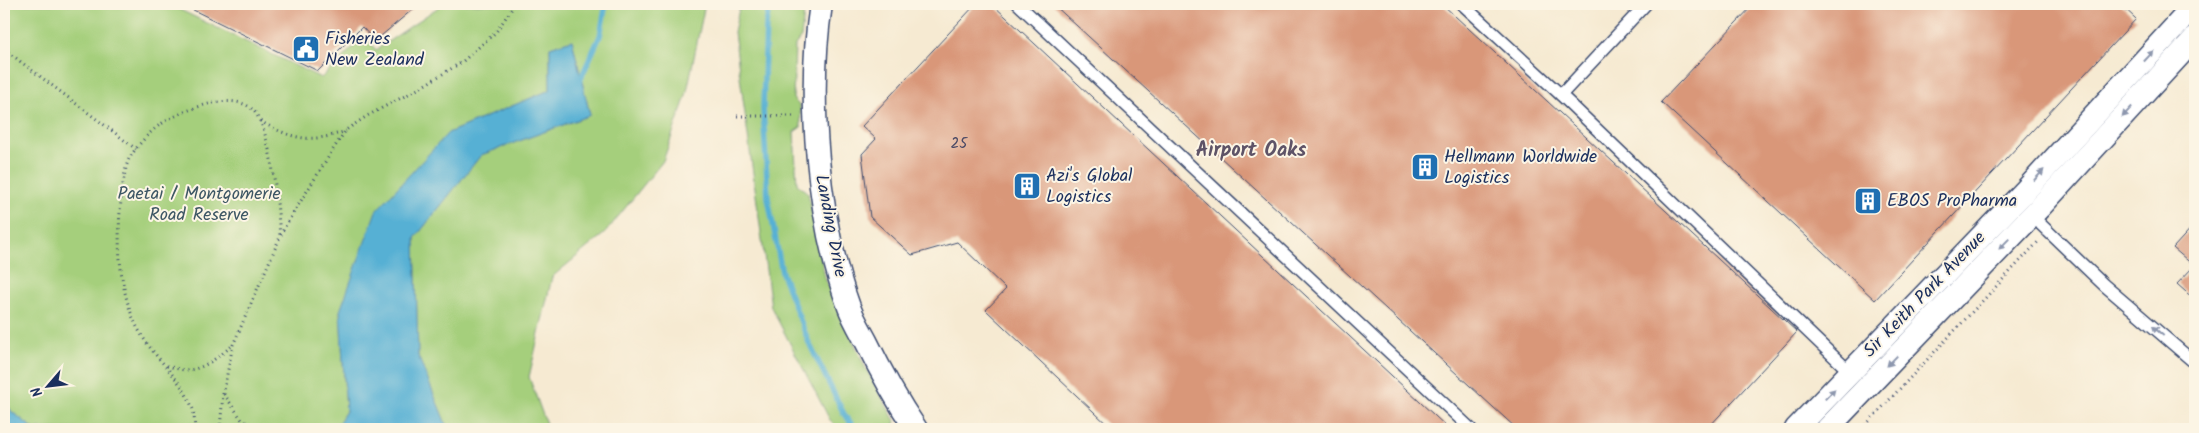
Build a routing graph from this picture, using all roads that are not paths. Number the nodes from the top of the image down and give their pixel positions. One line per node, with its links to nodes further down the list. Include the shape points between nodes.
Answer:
1 (821, 4): 11 (street, Landing Drive, via 816,35 818,167 835,262 849,308 894,397)
2 (1018, 4): 12 (lane)
3 (1462, 4): 7 (lane)
4 (1646, 4): 7 (lane)
5 (2195, 5): 10 (street, Sir Keith Park Avenue, one-way to 5, via 2024,192)
6 (2195, 38): 8 (street, Sir Keith Park Avenue, one-way to 8)
7 (1561, 95): 10 (lane)
8 (2032, 215): 9 (lane, one-way to 8, via 2104,285); 14 (street, Sir Keith Park Avenue, one-way to 14)
9 (2195, 363)
10 (1851, 372): 13 (street, Sir Keith Park Avenue, one-way to 10)
11 (916, 429)
12 (1471, 429)
13 (1796, 429)
14 (1827, 429)

